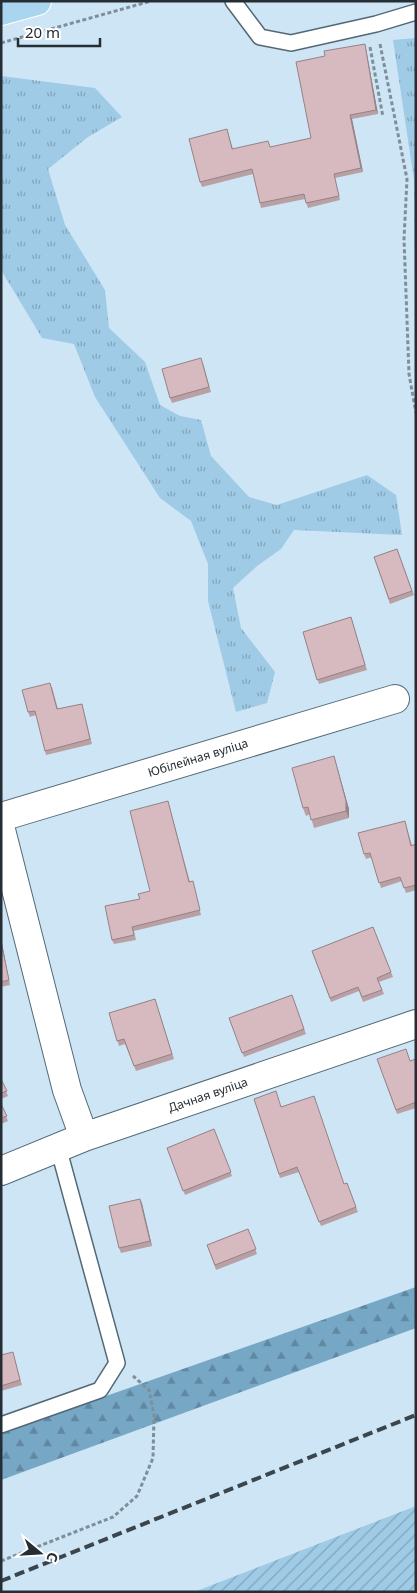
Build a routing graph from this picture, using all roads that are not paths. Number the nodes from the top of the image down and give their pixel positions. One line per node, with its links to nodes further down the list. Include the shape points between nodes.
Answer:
1 (37, 1): 3 (main road)
2 (233, 1): 4 (lane, via 260,37 291,43)
3 (1, 11)
4 (416, 12)
5 (395, 699): 6 (street, Юбілейная вуліца)
6 (1, 817)
7 (1, 830): 9 (street, via 67,1090)
8 (416, 1024): 9 (street, Дачная вуліца)
9 (84, 1137): 10 (street, Дачная вуліца)
10 (58, 1147): 11 (street, Дачная вуліца); 12 (lane, via 117,1363 100,1390)
11 (1, 1170)
12 (1, 1426)

